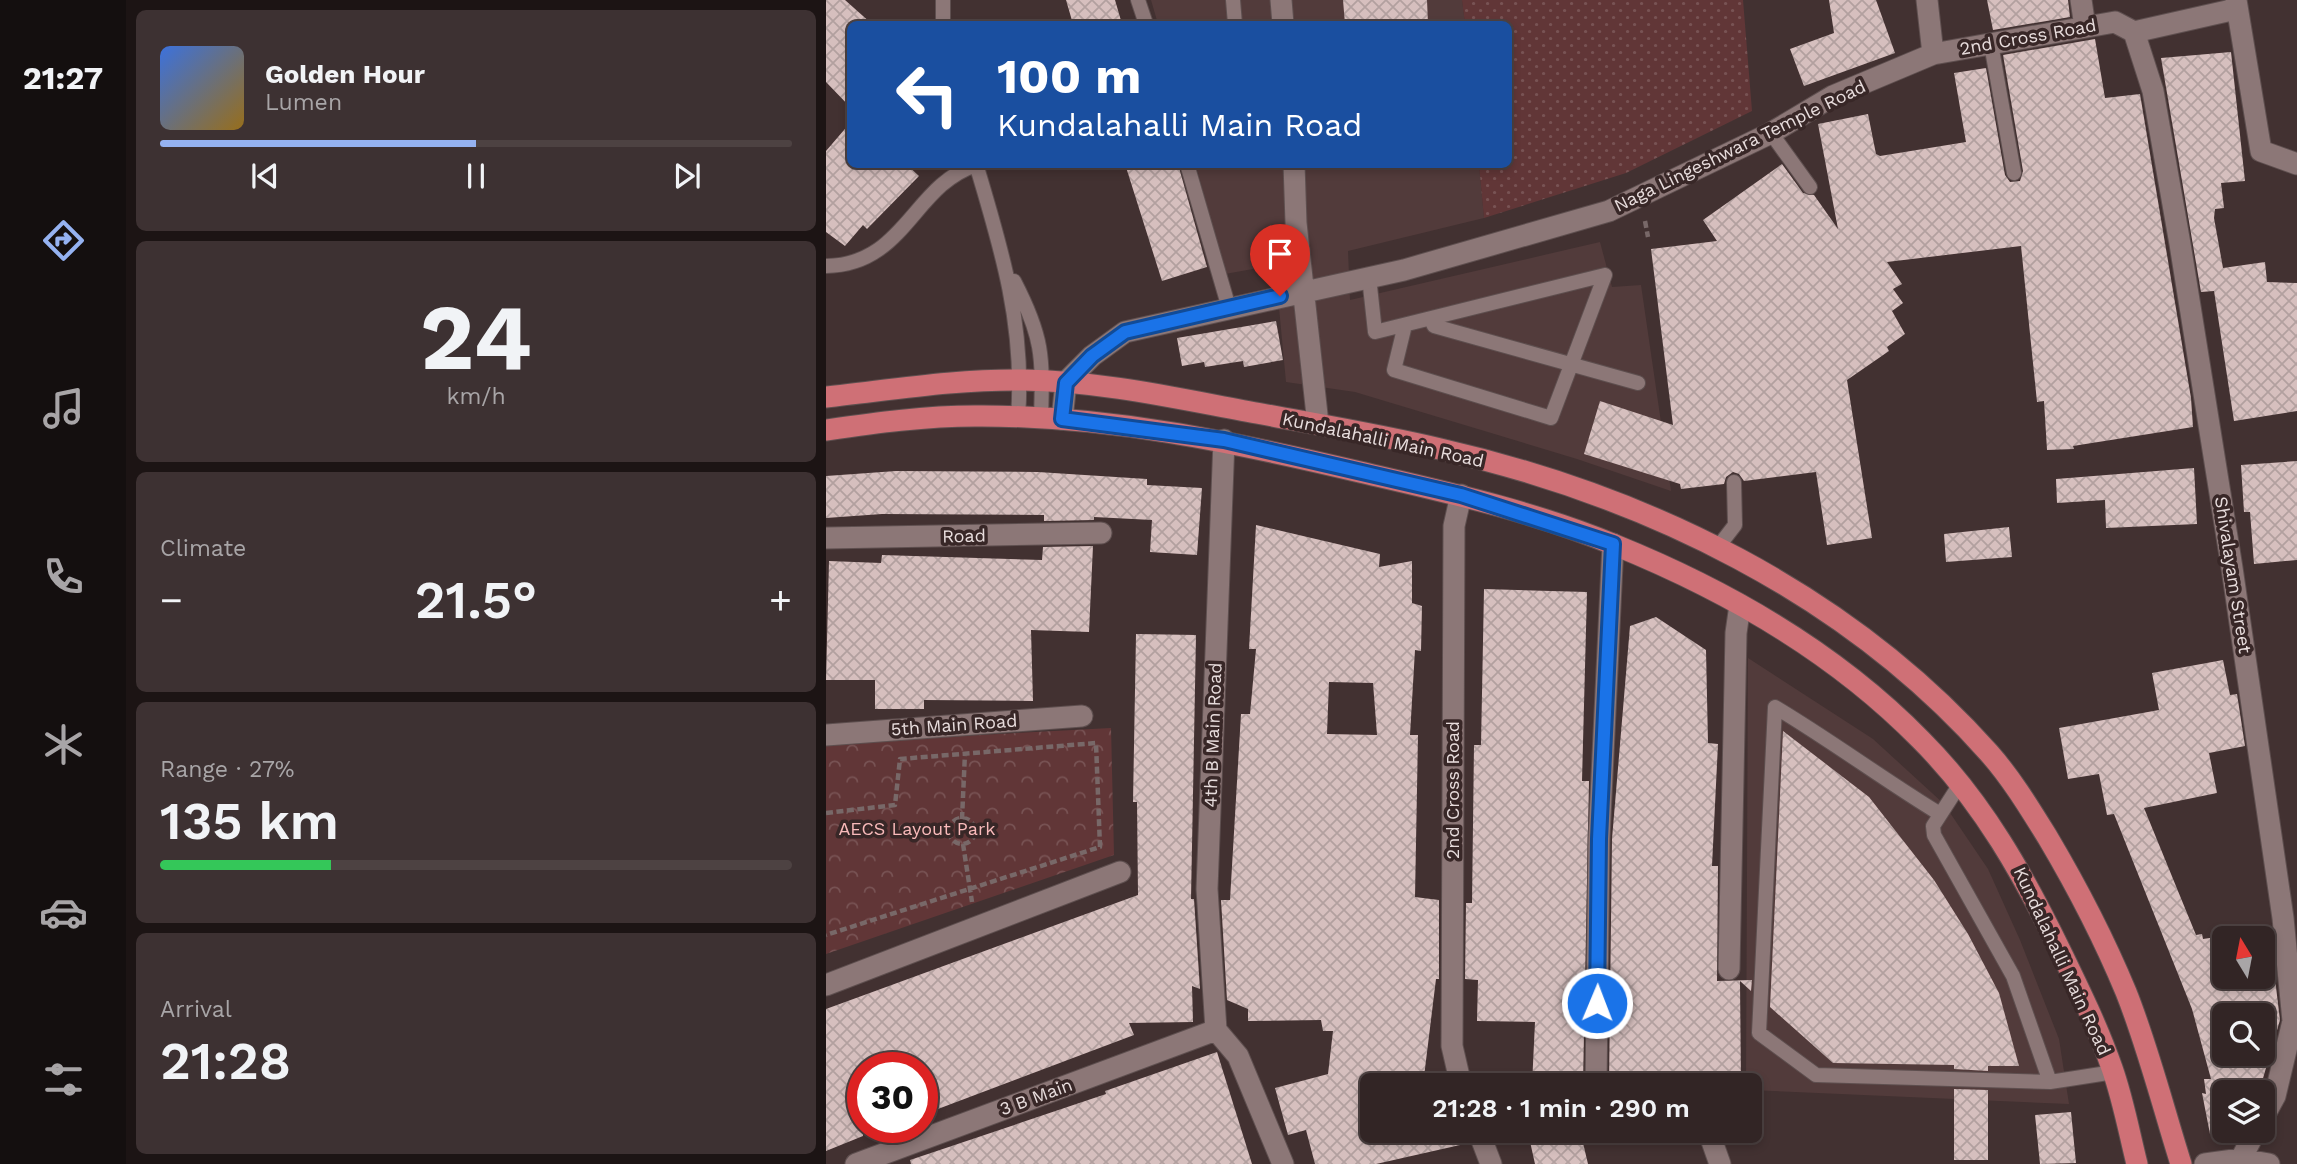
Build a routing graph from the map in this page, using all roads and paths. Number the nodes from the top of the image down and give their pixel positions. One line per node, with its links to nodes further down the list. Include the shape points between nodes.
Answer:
1 (943, 0): 8 (lane)
2 (1138, 0): 9 (lane)
3 (1233, 0): 10 (lane)
4 (1281, 0): 11 (street)
5 (1927, 0): 15 (street)
6 (2081, 0): 12 (street)
7 (2236, 4): 13 (street, 2nd Cross Road); 17 (street, via 2261,151)
8 (943, 21)
9 (1145, 21)
10 (1235, 21)
11 (1283, 21)
12 (2085, 27): 13 (street, 2nd Cross Road, via 2115,22); 14 (street, 2nd Cross Road)
13 (2134, 32): 67 (street, Shivalayam Street, via 2152,91 2180,244 2283,918 2293,1021)
14 (1991, 44): 15 (street, 2nd Cross Road); 22 (lane)
15 (1933, 54): 16 (street, Naga Lingeshwara Temple Road, via 1833,96)
16 (1772, 133): 23 (lane); 26 (street, Naga Lingeshwara Temple Road, via 1609,211)
17 (2297, 164)
18 (966, 168): 24 (lane, via 937,189 890,243 848,265)
19 (977, 168): 25 (lane)
20 (1188, 168): 28 (lane)
21 (1294, 168): 27 (street)
22 (2014, 173)
23 (1811, 187)
24 (826, 266)
25 (1008, 271): 32 (lane); 32 (lane, via 1035,322 1041,351)
26 (1369, 277): 27 (street, Naga Lingeshwara Temple Road); 30 (lane, via 1375,332)
27 (1305, 290): 28 (street, Naga Lingeshwara Temple Road); 38 (street)
28 (1229, 308): 33 (street, Naga Lingeshwara Temple Road, via 1125,332)
29 (1431, 319): 30 (lane); 31 (lane, via 1434,326); 31 (lane, via 1605,275)
30 (1405, 325): 31 (lane, via 1394,370 1551,418)
31 (1572, 364): 34 (lane)
32 (1032, 380): 33 (main road, Kundalahalli Main Road); 35 (main road, Kundalahalli Main Road, via 971,381); 36 (lane); 37 (lane)
33 (1066, 383): 37 (street); 38 (main road, Kundalahalli Main Road)
34 (1638, 383)
35 (826, 397)
36 (1018, 416): 37 (main road, Kundalahalli Main Road); 39 (main road, Kundalahalli Main Road, via 911,419)
37 (1051, 418): 40 (main road, Kundalahalli Main Road)
38 (1318, 424): 46 (main road, Kundalahalli Main Road, via 1441,449 1556,481)
39 (826, 430)
40 (1224, 440): 42 (main road, Kundalahalli Main Road); 62 (street, 4th B Main Road, via 1207,890)
41 (1734, 482): 46 (lane, via 1735,526)
42 (1461, 495): 45 (main road, Kundalahalli Main Road); 64 (street, 2nd Cross Road, via 1454,526 1452,1045)
43 (1101, 533): 44 (street, Road)
44 (826, 538)
45 (1613, 544): 47 (main road, Kundalahalli Main Road); 65 (street, via 1599,839)
46 (1718, 547): 77 (main road, Kundalahalli Main Road, via 1814,602 1880,651 1991,755 2028,806 2100,935 2127,995)
47 (1740, 605): 52 (main road, Kundalahalli Main Road, via 1859,684 1921,739); 60 (street)
48 (1082, 716): 49 (street, 5th Main Road)
49 (965, 724): 50 (street, 5th Main Road); 51 (path)
50 (826, 735)
51 (965, 754): 53 (path, via 900,759 895,805); 55 (path); 58 (path, via 1096,743 1100,846)
52 (1960, 784): 54 (lane); 63 (main road, Kundalahalli Main Road, via 1996,831 2030,888)
53 (826, 813)
54 (1940, 814): 66 (lane, via 1934,835 2013,976); 66 (lane, via 1775,707 1759,1033 1816,1074)
55 (962, 819): 56 (path, via 970,822 975,833); 56 (path, via 955,820 948,830 952,841)
56 (963, 844): 58 (path)
57 (1120, 872): 61 (street)
58 (969, 890): 59 (path)
59 (826, 935)
60 (1729, 969)
61 (826, 985)
62 (1216, 1030): 72 (street, 3 B Main); 73 (street, via 1238,1056)
63 (2114, 1072): 66 (lane); 76 (main road, Kundalahalli Main Road)
64 (1458, 1073)
65 (1596, 1073)
66 (2050, 1082)
67 (2275, 1092)
68 (1483, 1143): 74 (street)
69 (1713, 1143): 75 (street)
70 (2249, 1143): 71 (street)
71 (2241, 1159): 78 (street); 79 (street)
72 (856, 1164)
73 (1283, 1164)
74 (1491, 1164)
75 (1720, 1164)
76 (2137, 1164)
77 (2181, 1164)
78 (2205, 1164)
79 (2269, 1164)

